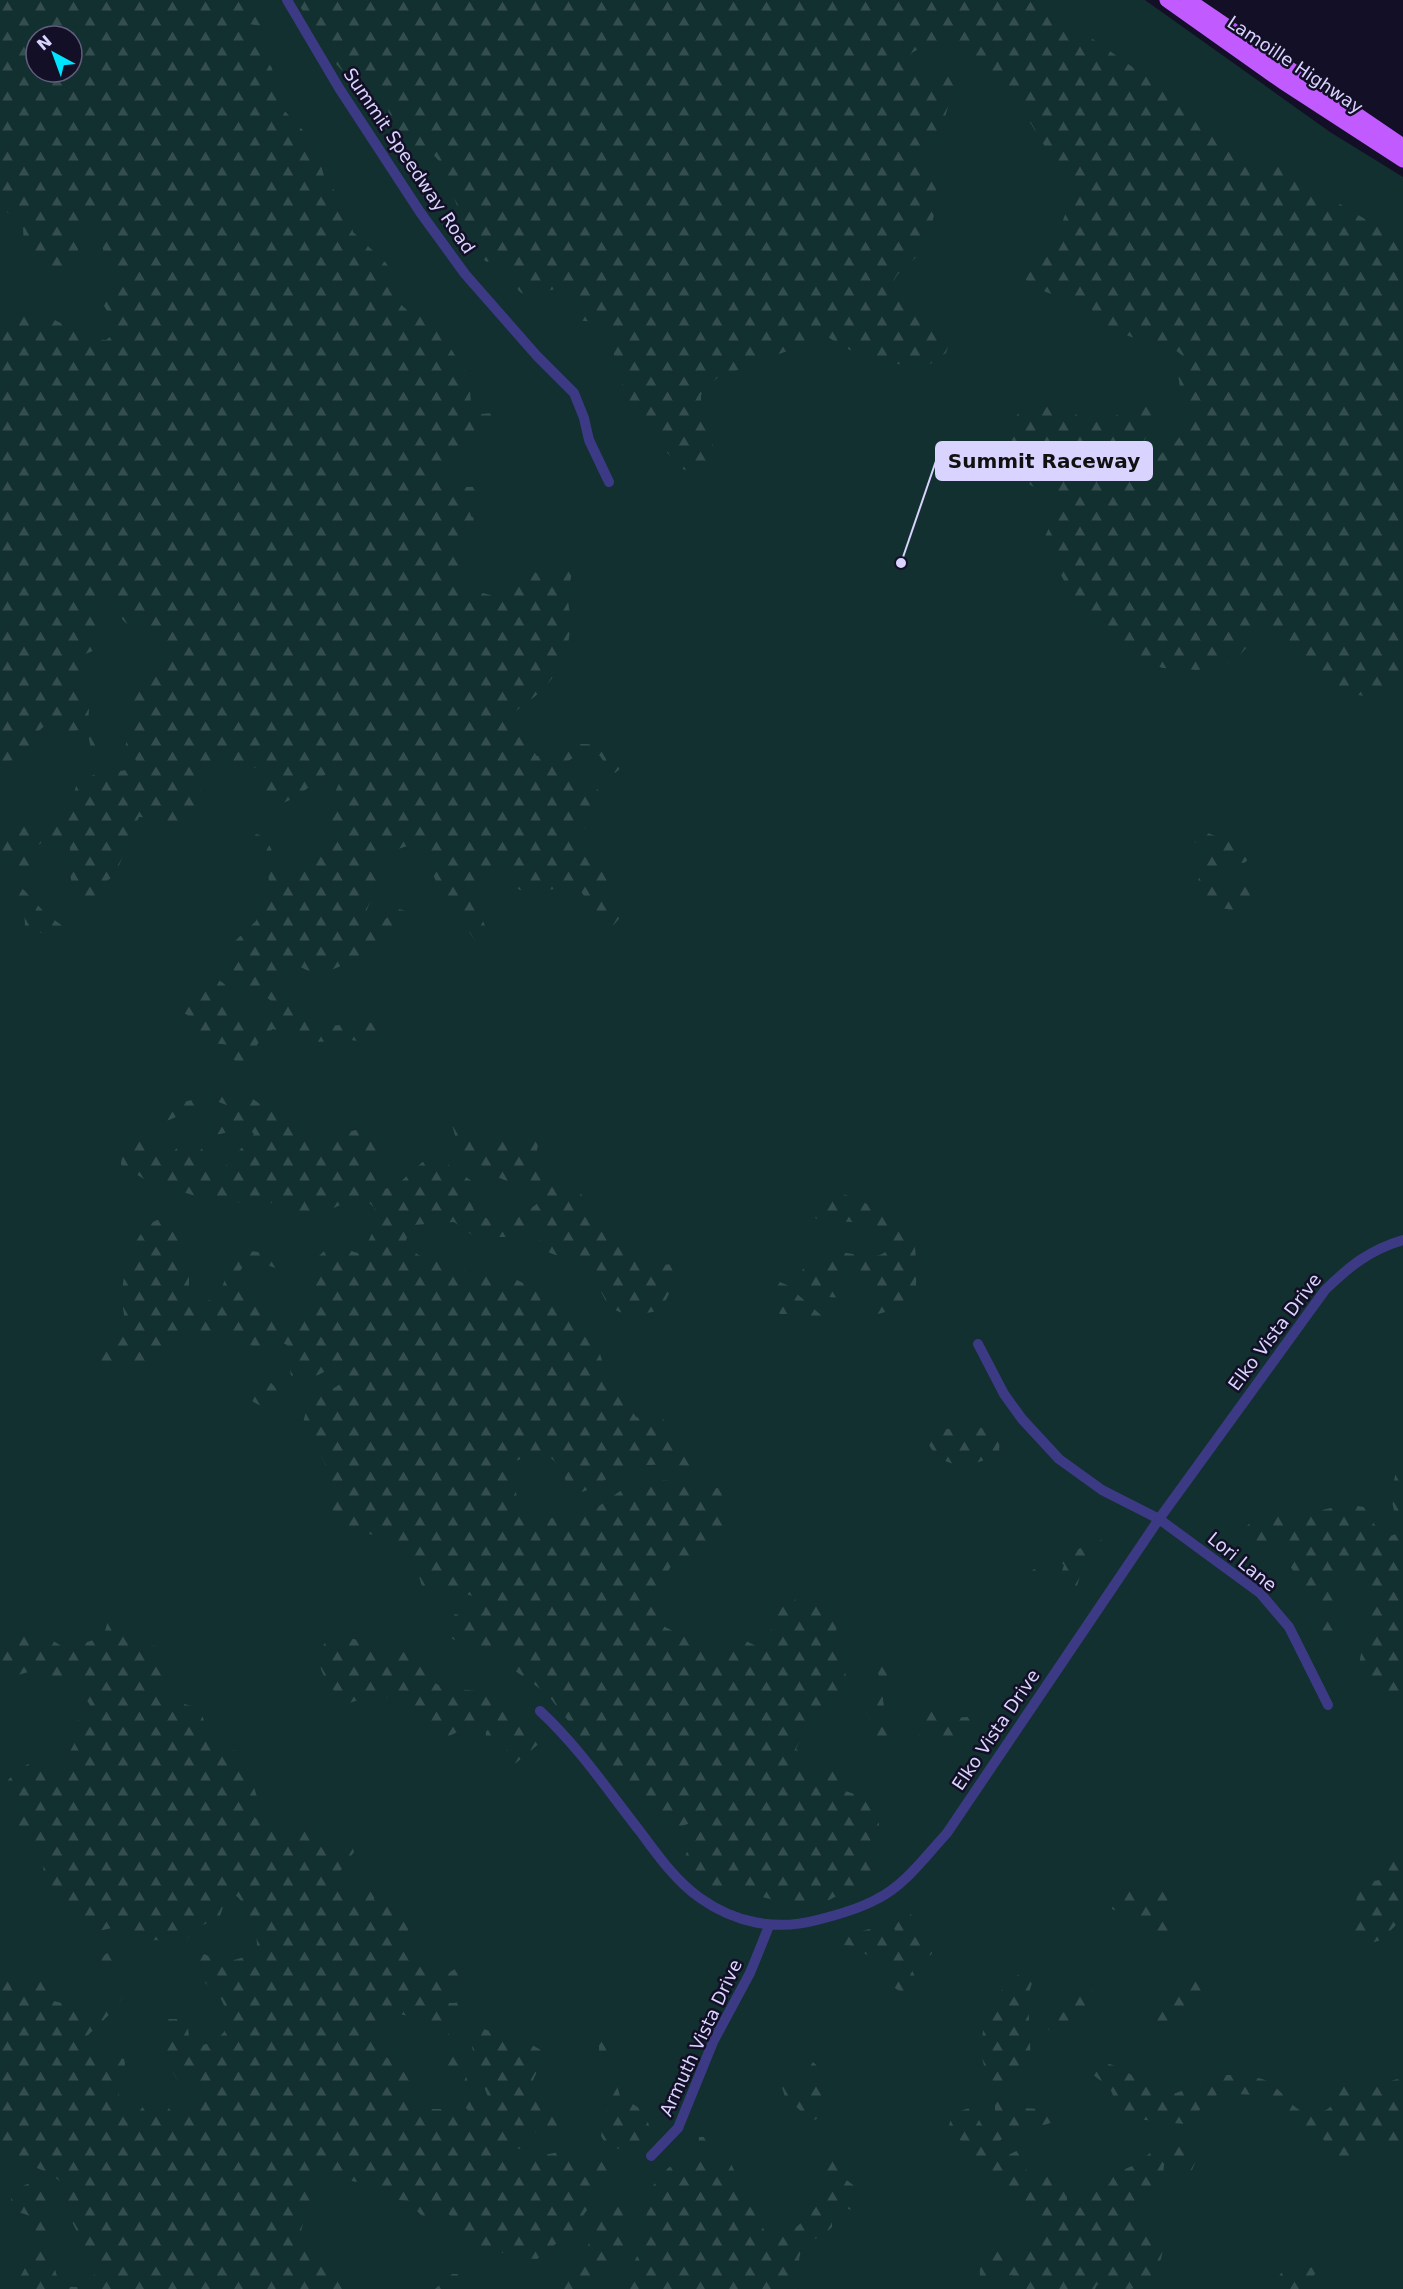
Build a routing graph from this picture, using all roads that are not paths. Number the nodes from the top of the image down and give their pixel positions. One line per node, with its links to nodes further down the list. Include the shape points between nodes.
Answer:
1 (287, 0): 6 (street, Summit Speedway Road, via 426,221 465,274 574,393 589,440)
2 (1167, 0): 5 (main road, Lamoille Highway)
3 (1188, 0): 4 (main road, Lamoille Highway)
4 (1403, 146)
5 (1403, 160)
6 (609, 482)
7 (1403, 1240): 9 (street, Elko Vista Drive, via 1353,1262 1325,1290)
8 (978, 1344): 9 (street, Lori Lane, via 1004,1394 1059,1460 1102,1490)
9 (1159, 1519): 10 (street, Lori Lane, via 1260,1593 1289,1627); 12 (street, Elko Vista Drive, via 947,1833 913,1870 879,1898 842,1913 800,1925)
10 (1328, 1705)
11 (540, 1711): 12 (street, Elko Vista Drive, via 564,1733 662,1861 699,1898 732,1916)
12 (769, 1926): 13 (street, Armuth Vista Drive, via 750,1973 713,2042 678,2128)
13 (651, 2156)

